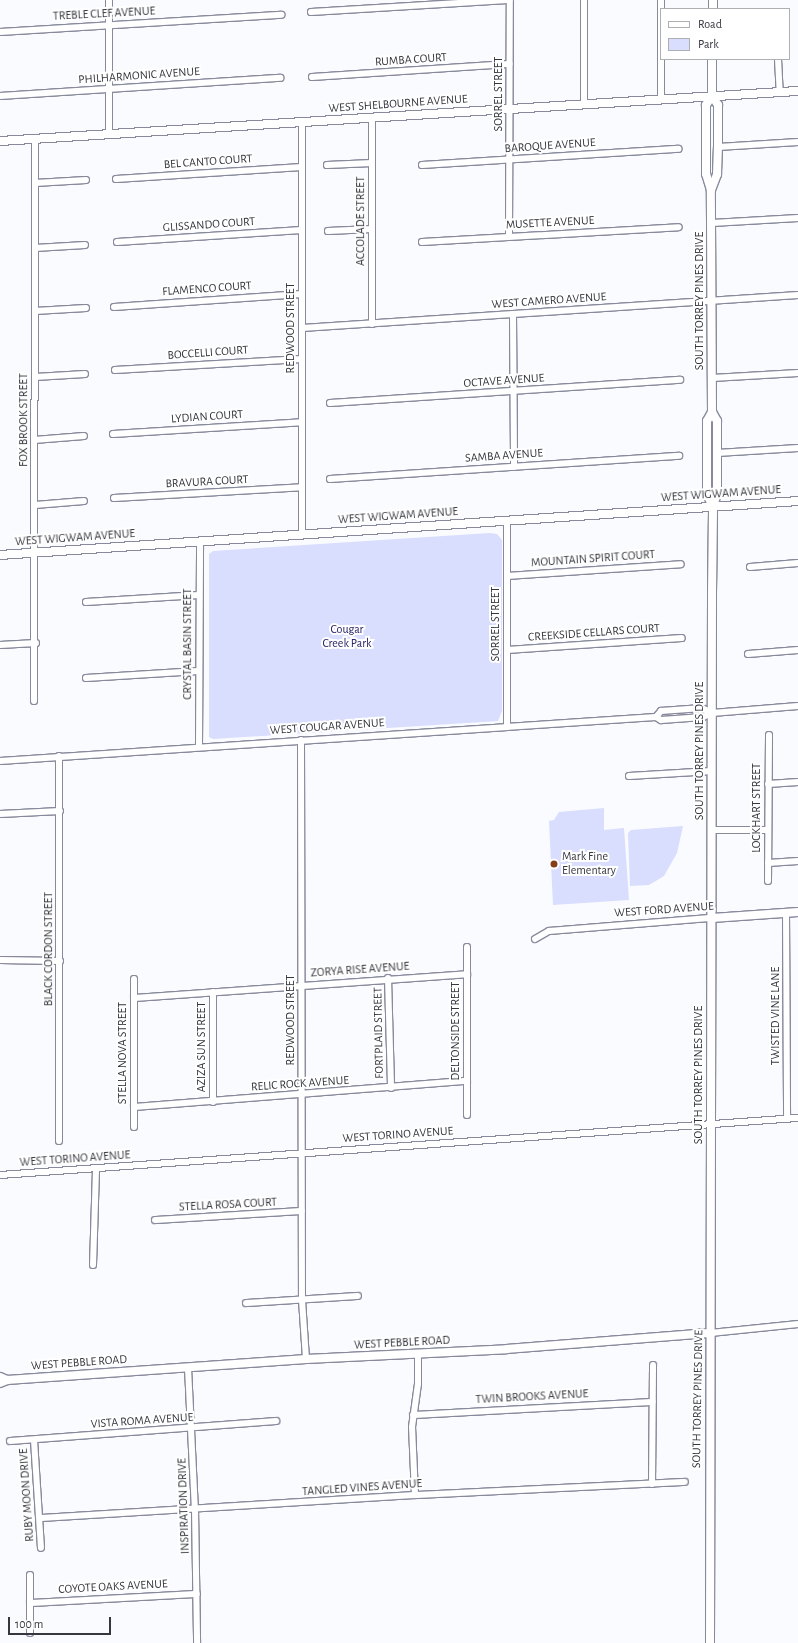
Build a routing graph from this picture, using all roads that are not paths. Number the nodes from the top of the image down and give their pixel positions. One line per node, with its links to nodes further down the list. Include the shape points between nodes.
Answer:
1 (109, 0): 6 (street)
2 (510, 0): 4 (street); 11 (street, SORREL STREET)
3 (584, 0): 20 (street)
4 (311, 12)
5 (281, 15): 6 (street, TREBLE CLEF AVENUE)
6 (109, 25): 7 (street, TREBLE CLEF AVENUE); 14 (street)
7 (0, 32)
8 (661, 60): 19 (street)
9 (712, 60): 18 (street, SOUTH TORREY PINES DRIVE)
10 (778, 60): 16 (street)
11 (510, 64): 12 (street, RUMBA COURT); 21 (street, SORREL STREET)
12 (312, 77)
13 (280, 78): 14 (street, PHILHARMONIC AVENUE)
14 (109, 89): 17 (street, PHILHARMONIC AVENUE); 24 (street)
15 (798, 91): 16 (street, WEST SHELBOURNE AVENUE)
16 (780, 92): 18 (street, WEST SHELBOURNE AVENUE)
17 (0, 96)
18 (712, 96): 19 (street, WEST SHELBOURNE AVENUE); 28 (street, SOUTH TORREY PINES DRIVE, via 718,105); 38 (street, SOUTH TORREY PINES DRIVE, via 706,106 706,174)
19 (661, 100): 20 (street, WEST SHELBOURNE AVENUE)
20 (584, 104): 21 (street, WEST SHELBOURNE AVENUE)
21 (510, 109): 22 (street, WEST SHELBOURNE AVENUE); 30 (street, SORREL STREET)
22 (372, 118): 23 (street, WEST SHELBOURNE AVENUE); 31 (street, ACCOLADE STREET)
23 (302, 122): 24 (street, WEST SHELBOURNE AVENUE); 34 (street, REDWOOD STREET)
24 (109, 134): 25 (street, WEST SHELBOURNE AVENUE)
25 (35, 138): 26 (street, WEST SHELBOURNE AVENUE); 37 (street, FOX BROOK STREET)
26 (0, 141)
27 (798, 142): 28 (street)
28 (718, 147): 38 (street, SOUTH TORREY PINES DRIVE, via 717,174)
29 (679, 149): 30 (street, BAROQUE AVENUE)
30 (510, 160): 33 (street, BAROQUE AVENUE); 45 (street, SORREL STREET)
31 (372, 163): 32 (street); 42 (street, ACCOLADE STREET)
32 (327, 165)
33 (422, 166)
34 (302, 167): 35 (street, BEL CANTO COURT); 43 (street, REDWOOD STREET)
35 (116, 179)
36 (86, 180): 37 (street)
37 (35, 183): 49 (street, FOX BROOK STREET)
38 (712, 190): 40 (street, SOUTH TORREY PINES DRIVE)
39 (798, 218): 40 (street)
40 (712, 223): 52 (street, SOUTH TORREY PINES DRIVE)
41 (679, 227): 45 (street, MUSETTE AVENUE)
42 (372, 229): 44 (street); 57 (street, ACCOLADE STREET)
43 (302, 230): 46 (street, GLISSANDO COURT); 50 (street, REDWOOD STREET)
44 (328, 231)
45 (509, 236): 47 (street, MUSETTE AVENUE)
46 (117, 242)
47 (422, 242)
48 (85, 245): 49 (street)
49 (35, 248): 55 (street, FOX BROOK STREET)
50 (302, 294): 53 (street, FLAMENCO COURT); 58 (street, REDWOOD STREET)
51 (798, 295): 52 (street, WEST CAMERO AVENUE)
52 (712, 301): 56 (street, WEST CAMERO AVENUE); 64 (street, SOUTH TORREY PINES DRIVE)
53 (114, 307)
54 (86, 308): 55 (street)
55 (35, 311): 63 (street, FOX BROOK STREET)
56 (513, 314): 57 (street, WEST CAMERO AVENUE); 66 (street)
57 (372, 324): 58 (street, WEST CAMERO AVENUE)
58 (302, 328): 59 (street, REDWOOD STREET)
59 (302, 359): 60 (street, BOCCELLI COURT); 69 (street, REDWOOD STREET)
60 (115, 370)
61 (798, 372): 64 (street)
62 (84, 374): 63 (street)
63 (35, 377): 72 (street, FOX BROOK STREET)
64 (712, 378): 68 (street, SOUTH TORREY PINES DRIVE)
65 (680, 380): 66 (street, OCTAVE AVENUE)
66 (513, 391): 67 (street, OCTAVE AVENUE); 76 (street)
67 (330, 403)
68 (712, 412): 74 (street, SOUTH TORREY PINES DRIVE, via 717,421); 83 (street, SOUTH TORREY PINES DRIVE, via 707,421 707,494)
69 (302, 422): 70 (street, LYDIAN COURT); 78 (street, REDWOOD STREET)
70 (113, 434)
71 (84, 436): 72 (street)
72 (34, 440): 82 (street, FOX BROOK STREET)
73 (798, 448): 74 (street)
74 (717, 453): 83 (street, SOUTH TORREY PINES DRIVE, via 717,493)
75 (679, 456): 76 (street, SAMBA AVENUE)
76 (514, 467): 77 (street, SAMBA AVENUE)
77 (330, 479)
78 (302, 487): 79 (street, BRAVURA COURT); 85 (street, REDWOOD STREET)
79 (114, 498)
80 (84, 500): 82 (street)
81 (798, 501): 83 (street, WEST WIGWAM AVENUE)
82 (35, 505): 87 (street, FOX BROOK STREET)
83 (713, 507): 84 (street, WEST WIGWAM AVENUE); 105 (street, SOUTH TORREY PINES DRIVE)
84 (507, 521): 85 (street, WEST WIGWAM AVENUE); 92 (street, SORREL STREET)
85 (302, 534): 86 (street, WEST WIGWAM AVENUE)
86 (200, 541): 87 (street, WEST WIGWAM AVENUE); 93 (street, CRYSTAL BASIN STREET)
87 (36, 552): 88 (street, WEST WIGWAM AVENUE); 96 (street, FOX BROOK STREET)
88 (0, 555)
89 (798, 563): 91 (street)
90 (681, 564): 92 (street, MOUNTAIN SPIRIT COURT)
91 (750, 567)
92 (507, 576): 98 (street, SORREL STREET)
93 (199, 595): 94 (street); 101 (street, CRYSTAL BASIN STREET)
94 (86, 602)
95 (682, 638): 98 (street, CREEKSIDE CELLARS COURT)
96 (36, 643): 97 (street); 103 (street, FOX BROOK STREET)
97 (0, 645)
98 (507, 650): 106 (street, SORREL STREET)
99 (798, 650): 100 (street)
100 (748, 654)
101 (198, 672): 102 (street); 109 (street, CRYSTAL BASIN STREET)
102 (86, 678)
103 (34, 701)
104 (798, 706): 105 (street, WEST COUGAR AVENUE)
105 (712, 713): 106 (street, WEST COUGAR AVENUE, via 702,708 661,711 656,717); 112 (street, SOUTH TORREY PINES DRIVE)
106 (507, 728): 108 (street, WEST COUGAR AVENUE)
107 (769, 735): 115 (street, LOCKHART STREET)
108 (301, 740): 109 (street, WEST COUGAR AVENUE); 133 (street, REDWOOD STREET)
109 (199, 746): 110 (street, WEST COUGAR AVENUE)
110 (59, 756): 111 (street, WEST COUGAR AVENUE); 116 (street, BLACK CORDON STREET)
111 (0, 761)
112 (712, 771): 113 (street); 118 (street, SOUTH TORREY PINES DRIVE)
113 (629, 776)
114 (798, 782): 115 (street)
115 (768, 784): 119 (street, LOCKHART STREET)
116 (60, 811): 117 (street); 129 (street, BLACK CORDON STREET)
117 (0, 814)
118 (713, 830): 119 (street); 125 (street, SOUTH TORREY PINES DRIVE)
119 (768, 830): 121 (street, LOCKHART STREET)
120 (798, 861): 121 (street)
121 (768, 863): 122 (street, LOCKHART STREET)
122 (768, 881)
123 (798, 912): 124 (street, WEST FORD AVENUE)
124 (786, 913): 125 (street, WEST FORD AVENUE); 143 (street, TWISTED VINE LANE)
125 (712, 918): 126 (street, WEST FORD AVENUE, via 549,931); 144 (street, SOUTH TORREY PINES DRIVE)
126 (534, 939)
127 (467, 947): 130 (street, DELTONSIDE STREET)
128 (0, 960): 129 (street)
129 (60, 961): 146 (street, BLACK CORDON STREET)
130 (467, 974): 131 (street, ZORYA RISE AVENUE); 136 (street, DELTONSIDE STREET)
131 (388, 978): 133 (street, ZORYA RISE AVENUE); 137 (street, FORTPLAID STREET)
132 (134, 979): 135 (street, STELLA NOVA STREET)
133 (302, 986): 134 (street, ZORYA RISE AVENUE); 138 (street, REDWOOD STREET)
134 (213, 992): 135 (street, ZORYA RISE AVENUE); 139 (street, AZIZA SUN STREET)
135 (134, 998): 140 (street, STELLA NOVA STREET)
136 (467, 1081): 137 (street, RELIC ROCK AVENUE); 141 (street, DELTONSIDE STREET)
137 (391, 1088): 138 (street, RELIC ROCK AVENUE)
138 (302, 1095): 139 (street, RELIC ROCK AVENUE); 147 (street, REDWOOD STREET)
139 (213, 1102): 140 (street, RELIC ROCK AVENUE)
140 (134, 1107): 145 (street, STELLA NOVA STREET)
141 (467, 1115)
142 (798, 1118): 143 (street, WEST TORINO AVENUE)
143 (787, 1119): 144 (street, WEST TORINO AVENUE)
144 (711, 1124): 147 (street, WEST TORINO AVENUE); 157 (street, SOUTH TORREY PINES DRIVE)
145 (134, 1126)
146 (59, 1141)
147 (302, 1152): 148 (street, WEST TORINO AVENUE); 150 (street, REDWOOD STREET)
148 (96, 1168): 149 (street, WEST TORINO AVENUE); 152 (street)
149 (0, 1176)
150 (302, 1211): 151 (street, STELLA ROSA COURT); 154 (street, REDWOOD STREET)
151 (155, 1220)
152 (93, 1264)
153 (358, 1296): 154 (street)
154 (302, 1300): 155 (street); 159 (street, REDWOOD STREET)
155 (246, 1303)
156 (798, 1324): 157 (street, WEST PEBBLE ROAD)
157 (711, 1333): 158 (street, WEST PEBBLE ROAD); 180 (street, SOUTH TORREY PINES DRIVE)
158 (418, 1354): 159 (street, WEST PEBBLE ROAD); 164 (street, via 418,1384)
159 (306, 1359): 161 (street, WEST PEBBLE ROAD)
160 (653, 1365): 163 (street)
161 (188, 1368): 162 (street, WEST PEBBLE ROAD); 166 (street, INSPIRATION DRIVE)
162 (2, 1380)
163 (653, 1402): 164 (street, TWIN BROOKS AVENUE); 170 (street)
164 (413, 1415): 171 (street)
165 (276, 1421): 166 (street, VISTA ROMA AVENUE)
166 (192, 1428): 167 (street, VISTA ROMA AVENUE); 172 (street, INSPIRATION DRIVE)
167 (34, 1440): 168 (street, VISTA ROMA AVENUE); 173 (street, RUBY MOON DRIVE)
168 (10, 1441)
169 (685, 1482): 170 (street, TANGLED VINES AVENUE)
170 (652, 1484): 171 (street, TANGLED VINES AVENUE)
171 (415, 1495): 172 (street, TANGLED VINES AVENUE)
172 (195, 1509): 173 (street, TANGLED VINES AVENUE); 176 (street, INSPIRATION DRIVE)
173 (40, 1518): 174 (street, RUBY MOON DRIVE)
174 (41, 1548)
175 (30, 1574): 177 (street)
176 (197, 1594): 177 (street, COYOTE OAKS AVENUE); 179 (street, INSPIRATION DRIVE)
177 (30, 1603): 178 (street)
178 (30, 1633)
179 (197, 1643)
180 (710, 1643)

